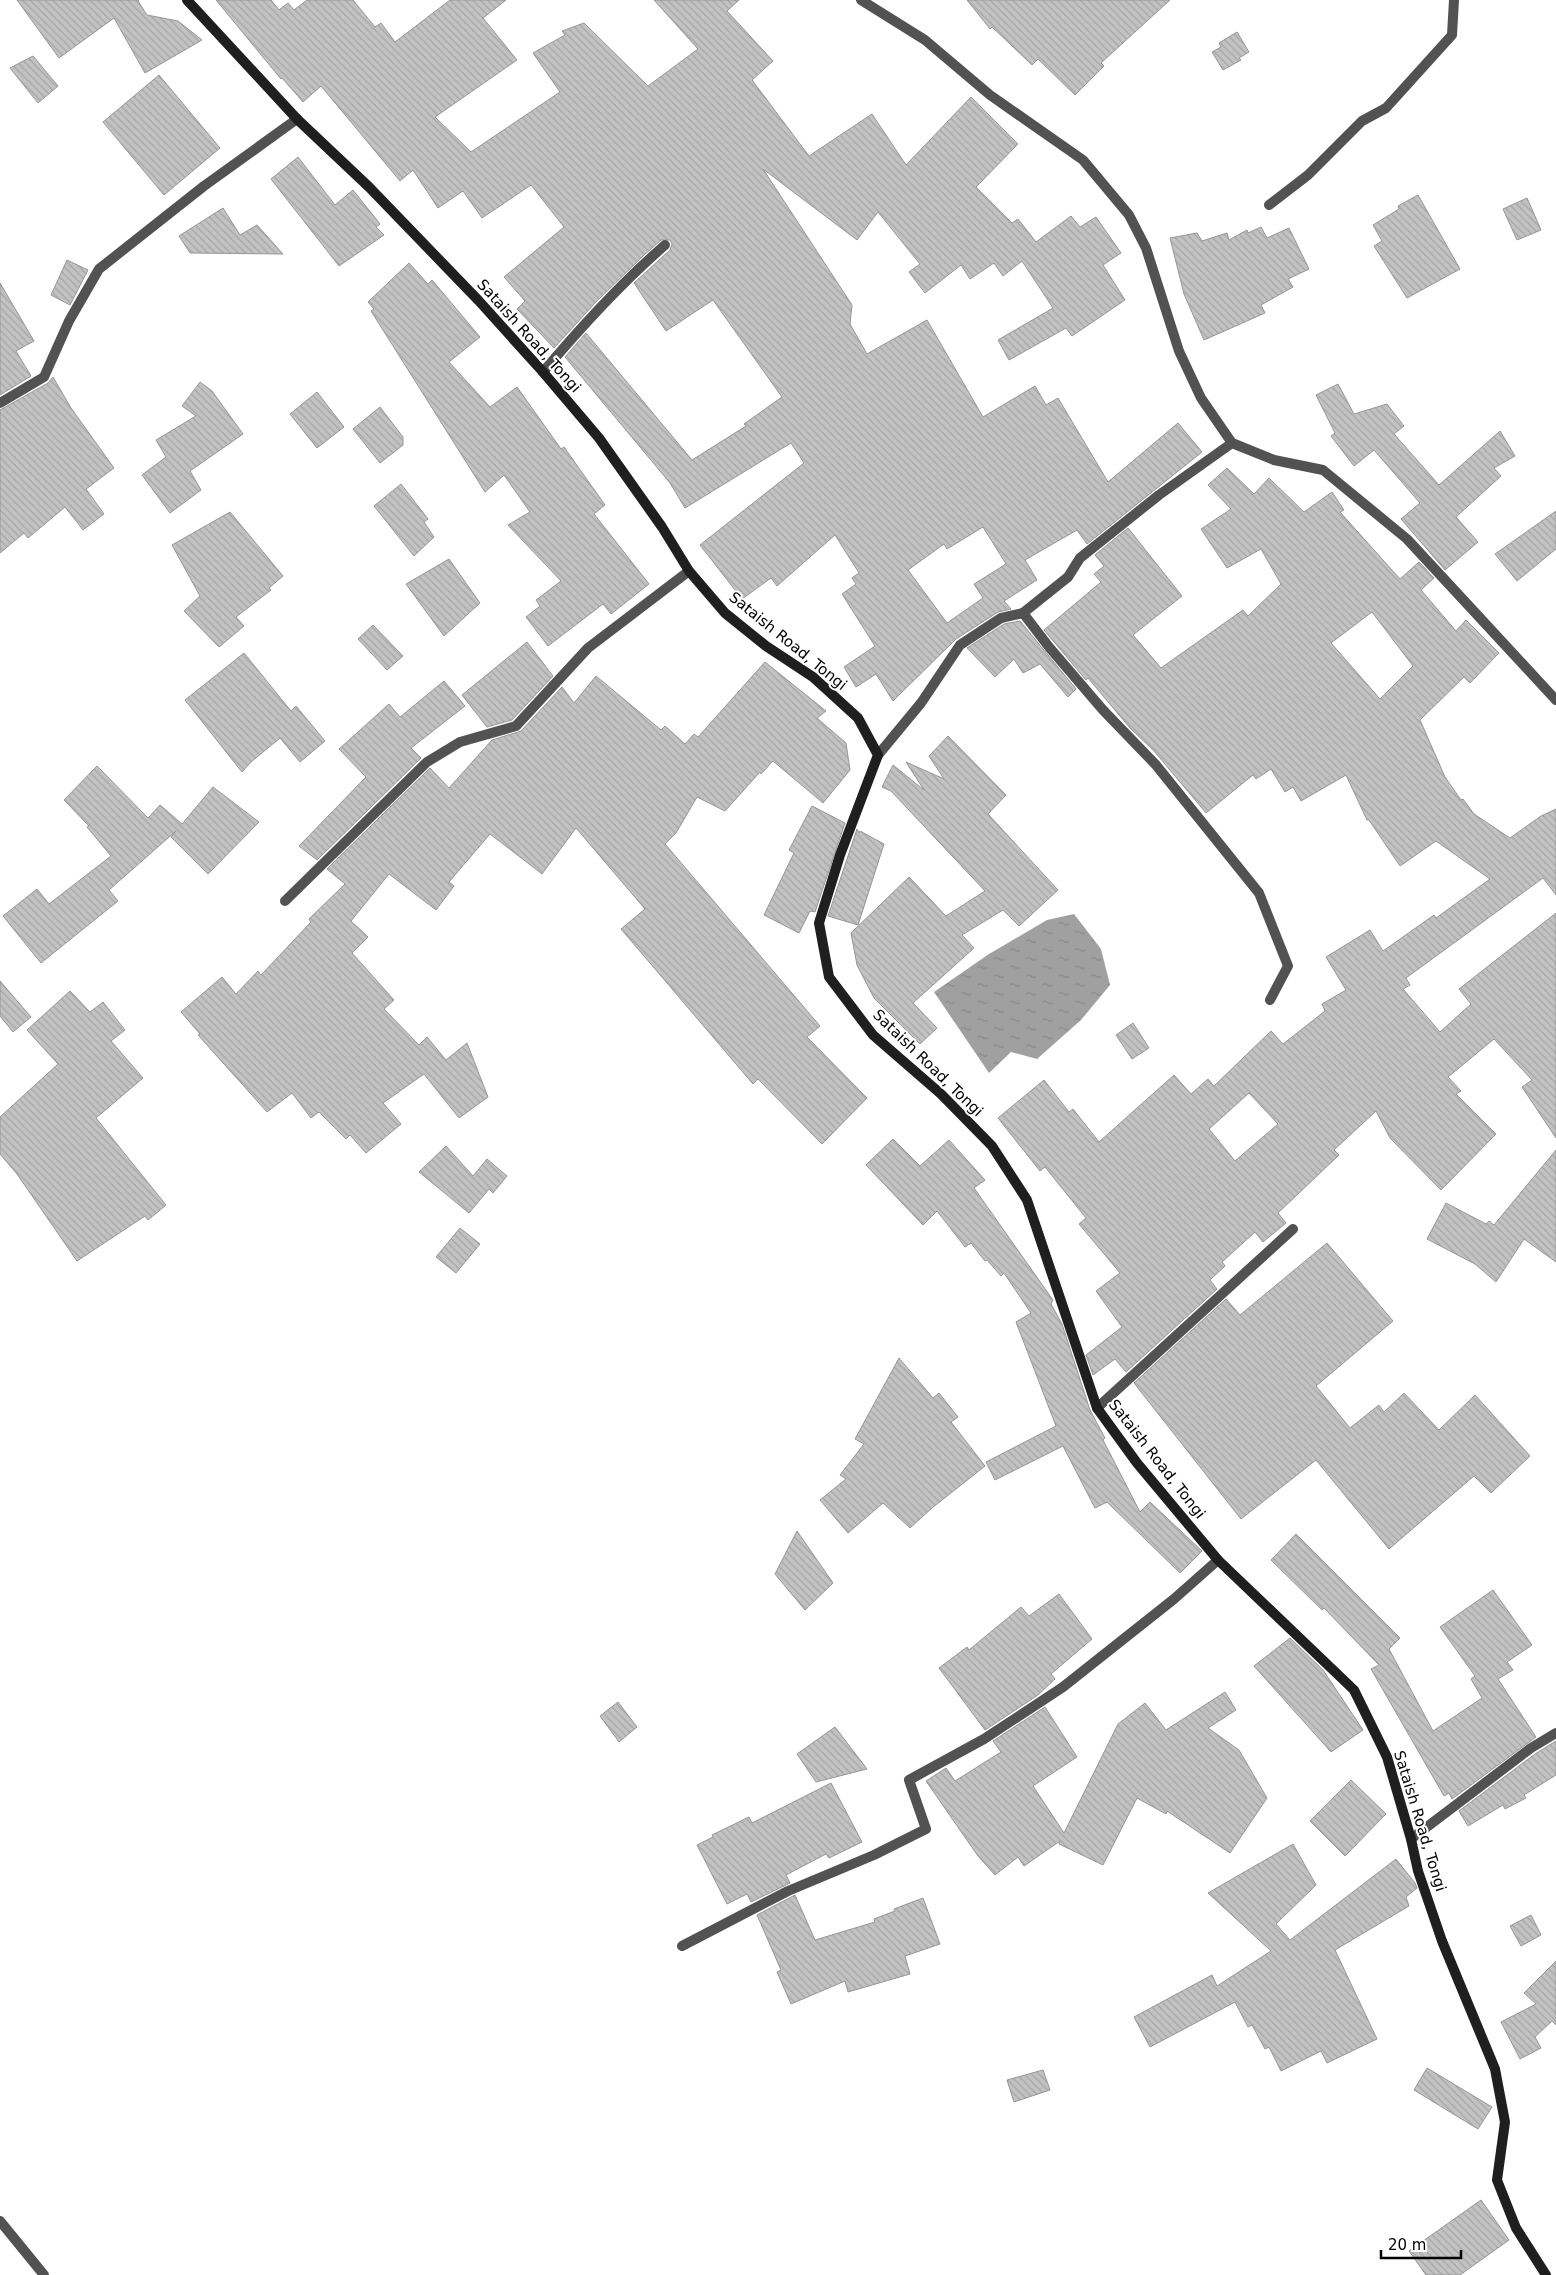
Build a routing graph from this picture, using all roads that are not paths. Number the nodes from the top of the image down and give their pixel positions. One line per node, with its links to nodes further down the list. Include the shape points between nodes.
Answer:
1 (187, 0): 4 (street, Sataish Road, Tongi)
2 (861, 0): 9 (street, via 925,40 990,95 1083,160 1130,215 1146,248 1179,351 1201,398)
3 (1454, 0): 5 (street, via 1452,35 1386,108 1362,121 1308,174)
4 (297, 119): 7 (street, Sataish Road, Tongi, via 369,187); 8 (street, via 99,268 69,321 44,377)
5 (1269, 205)
6 (665, 245): 7 (street, via 615,291)
7 (543, 372): 10 (street, Sataish Road, Tongi, via 605,446)
8 (0, 403)
9 (1232, 442): 11 (street, via 1080,558 1068,577); 12 (street, via 1274,460 1323,470 1407,539)
10 (689, 571): 13 (street, Sataish Road, Tongi, via 725,613 766,646 813,677 858,718); 14 (street, via 588,648 516,726 460,742 427,762)
11 (1023, 612): 13 (street, via 1001,618 960,645 921,703); 15 (street, via 1097,703 1156,765 1259,893 1288,966)
12 (1556, 700)
13 (878, 755): 17 (street, Sataish Road, Tongi, via 840,855 819,923 829,977 873,1035 941,1094 992,1146 1027,1200)
14 (285, 901)
15 (1270, 1000)
16 (1293, 1229): 17 (street)
17 (1097, 1408): 18 (street, Sataish Road, Tongi, via 1137,1463)
18 (1218, 1560): 20 (street, Sataish Road, Tongi, via 1354,1690 1387,1758); 21 (street, via 1063,1687 984,1739 908,1780 926,1829 788,1891)
19 (1556, 1733): 20 (street, via 1531,1748)
20 (1412, 1839): 24 (street, Sataish Road, Tongi, via 1418,1872 1442,1941 1495,2069 1505,2122 1498,2180 1516,2228)
21 (682, 1946)
22 (0, 2221): 23 (street)
23 (44, 2275)
24 (1546, 2275)

